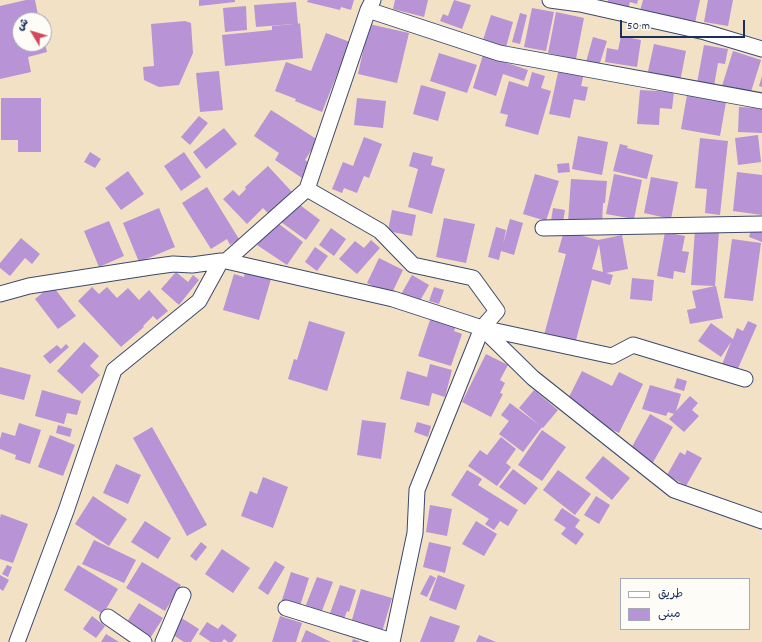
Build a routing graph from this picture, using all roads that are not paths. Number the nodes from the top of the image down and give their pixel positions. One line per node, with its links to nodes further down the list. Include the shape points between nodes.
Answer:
1 (550, 0): 3 (street, via 580,4 705,32)
2 (371, 5): 4 (street, via 499,52); 5 (street)
3 (762, 49)
4 (762, 101)
5 (307, 189): 8 (street); 10 (street, via 380,231 413,265 473,278 497,311)
6 (762, 224): 7 (street)
7 (543, 228)
8 (224, 261): 9 (street, via 192,266 173,264 151,267 29,286); 10 (street, via 393,299); 16 (street, via 199,301 114,370 66,511)
9 (0, 294)
10 (482, 328): 11 (street, via 612,356 633,345); 12 (street, via 533,378 674,490); 19 (street, via 417,490 415,533)
11 (745, 379)
12 (762, 521)
13 (183, 595): 18 (street)
14 (286, 608): 19 (street)
15 (108, 617): 17 (street)
16 (17, 642)
17 (144, 642)
18 (163, 642)
19 (392, 642)

